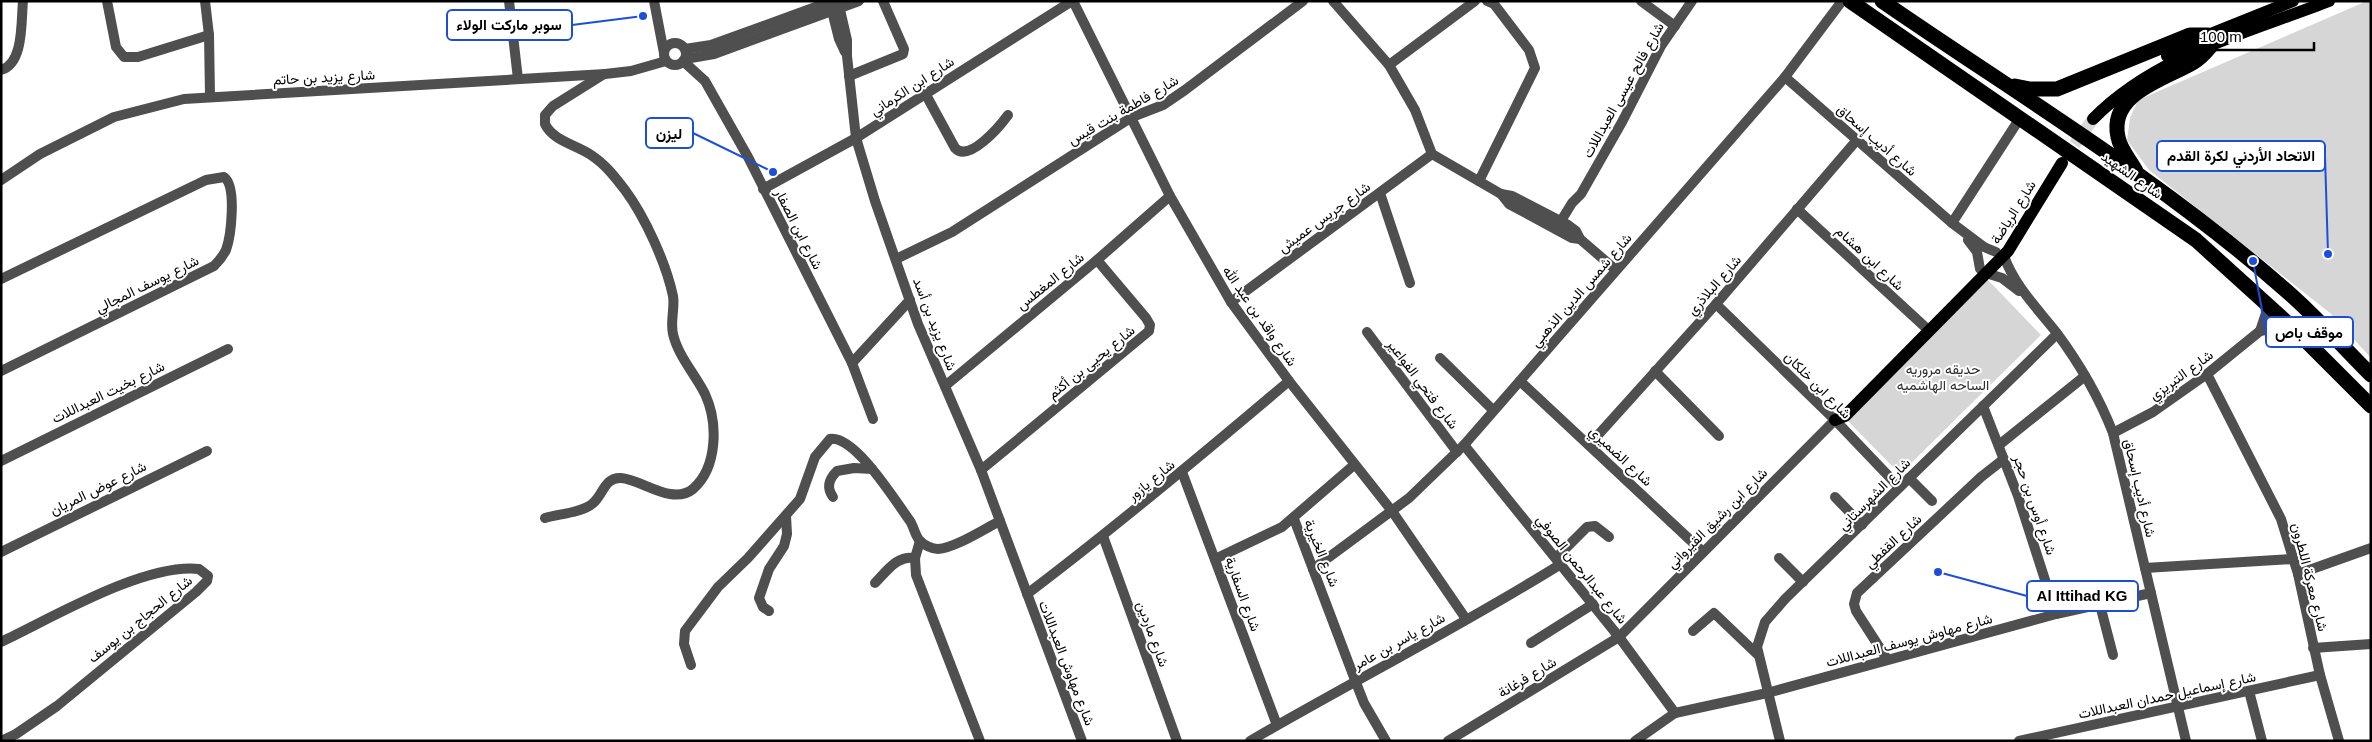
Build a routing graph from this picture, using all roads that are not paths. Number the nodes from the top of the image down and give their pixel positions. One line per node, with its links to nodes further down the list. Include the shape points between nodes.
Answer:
1 (23, 1): 29 (street, via 16,59)
2 (108, 1): 23 (street, via 116,47 124,57 138,57)
3 (205, 1): 23 (street)
4 (509, 1): 33 (street)
5 (654, 1): 21 (street)
6 (859, 1): 20 (street)
7 (883, 1): 31 (street, via 904,49 903,54)
8 (1072, 1): 35 (street, شارع ابن الكرماني); 38 (street, شارع واقد بن عبد الله)
9 (1303, 1): 38 (street, شارع فاطمة بنت قيس, via 1163,105)
10 (1332, 1): 28 (street)
11 (1475, 1): 28 (street)
12 (1487, 1): 47 (street, via 1494,4 1528,50 1535,68)
13 (1641, 1): 22 (street)
14 (1692, 1): 22 (street, شارع فالح عيسى العبداللات)
15 (1842, 1): 32 (street, شارع شمس الدين الذهبي)
16 (1850, 1): 39 (highway, شارع الشهيد)
17 (1882, 1): 34 (highway, شارع الشهيد)
18 (2293, 1): 24 (main road)
19 (2329, 1): 24 (main road)
20 (834, 5): 26 (street, via 714,54); 31 (street, شارع يزيد بن أسد)
21 (660, 23): 25 (street); 27 (street)
22 (1675, 26): 53 (street, شارع فالح عيسى العبداللات)
23 (210, 35): 36 (street)
24 (2210, 40): 34 (highway, via 2190,35 2057,89 2030,89); 40 (main road, via 2133,74 2106,95); 45 (highway, via 2200,58 2133,95 2123,106 2117,121 2118,137)
25 (672, 43): 26 (street, via 679,43); 27 (street, via 668,45)
26 (684, 56): 27 (street, via 674,65); 48 (street, شارع ابن الصفار, via 704,81)
27 (665, 57): 30 (street, شارع يزيد بن حاتم, via 640,69)
28 (1389, 65): 43 (street, via 1415,110)
29 (1, 70)
30 (605, 74): 33 (street, شارع يزيد بن حاتم); 106 (street, via 553,106 545,115 545,124 556,136 603,164 635,204 648,228 673,298 673,334 710,409 713,451 704,475 688,492 674,494 616,478 608,482 588,506)
31 (849, 76): 41 (street, شارع يزيد بن أسد)
32 (1785, 77): 42 (street, شارع أديب إسحاق); 57 (street, شارع شمس الدين الذهبي)
33 (518, 79): 36 (street, شارع يزيد بن حاتم)
34 (2004, 82): 45 (highway, شارع الشهيد)
35 (926, 93): 37 (street, via 955,148 962,152 979,145); 41 (street, شارع ابن الكرماني)
36 (210, 96): 46 (street, شارع يزيد بن حاتم, via 168,102 114,117 40,154)
37 (1008, 115)
38 (1132, 117): 50 (street, شارع واقد بن عبد الله); 55 (street, شارع فاطمة بنت قيس, via 952,232)
39 (2020, 118): 52 (street); 64 (highway, شارع الشهيد, via 2196,240)
40 (2089, 118)
41 (856, 138): 48 (street, شارع ابن الكرماني); 55 (street, شارع يزيد بن أسد)
42 (1856, 141): 51 (street, شارع البلاذري); 52 (street, شارع أديب إسحاق)
43 (1432, 154): 47 (street); 49 (street, شارع جريس عميش)
44 (2058, 161): 54 (main road, شارع الرياضة)
45 (2140, 176): 78 (highway, شارع الشهيد, via 2284,288)
46 (1, 180)
47 (1479, 180): 53 (street, via 1501,194 1509,204)
48 (763, 189): 73 (street, شارع ابن الصفار)
49 (1380, 193): 60 (street); 63 (street, شارع جريس عميش)
50 (1170, 196): 56 (street, شارع المغطس); 63 (street, شارع واقد بن عبد الله)
51 (1797, 210): 65 (street, شارع البلاذري); 66 (street, شارع ابن هشام)
52 (1952, 223): 54 (street, شارع أديب إسحاق, via 1984,247); 58 (street, شارع أديب إسحاق, via 1977,252)
53 (1562, 227): 57 (street)
54 (2000, 254): 58 (main road, شارع الرياضة); 61 (street, شارع أديب إسحاق)
55 (896, 259): 62 (street, شارع يزيد بن أسد)
56 (1097, 260): 81 (street, شارع المغطس); 97 (street, شارع يحيى بن أكثم, via 1146,318 1149,332)
57 (1616, 270): 80 (street, شارع شمس الدين الذهبي)
58 (1983, 271): 61 (street, شارع أديب إسحاق, via 2002,278); 66 (main road, شارع ابن رشيق القيرواني); 86 (main road, شارع ابن رشيق القيرواني, via 1845,416)
59 (1, 279): 74 (street, شارع يوسف المجالي, via 206,180 224,177 230,183 232,196 227,248 214,266)
60 (1410, 284)
61 (2028, 298): 70 (street, شارع أديب إسحاق)
62 (910, 300): 73 (street); 81 (street, شارع يزيد بن أسد)
63 (1231, 302): 79 (street, شارع واقد بن عبد الله)
64 (2265, 302): 67 (highway, شارع الشهيد); 69 (street, via 2266,313)
65 (1716, 304): 75 (street, شارع البلاذري); 86 (street, شارع ابن خلكان)
66 (1924, 326): 86 (main road, شارع ابن رشيق القيرواني)
67 (2293, 328): 69 (street, شارع التبريزي); 83 (highway, شارع الشهيد)
68 (1367, 332): 91 (street, شارع فتحي الفواعير)
69 (2260, 332): 76 (street, شارع التبريزي)
70 (2057, 334): 77 (street, شارع أديب إسحاق); 82 (street, شارع الشهرستاني)
71 (228, 349): 94 (street, شارع بخيت العبداللات)
72 (1440, 358): 84 (street)
73 (852, 363): 85 (street, شارع ابن الصفار)
74 (1, 371)
75 (1655, 371): 88 (street); 89 (street, شارع البلاذري)
76 (2206, 374): 87 (street, شارع التبريزي, via 2140,420); 119 (street, شارع معركة اللطرون, via 2275,504)
77 (2085, 376): 87 (street, شارع أديب إسحاق); 90 (street)
78 (2371, 376)
79 (1289, 381): 95 (street, شارع واقد بن عبد الله); 98 (street, شارع يازور)
80 (1520, 381): 84 (street, شارع شمس الدين الذهبي); 89 (street, شارع الضميري)
81 (945, 386): 97 (street, شارع يزيد بن أسد)
82 (1983, 406): 90 (street, شارع أوس بن حجر); 99 (street, شارع الشهرستاني)
83 (2371, 406)
84 (1493, 410): 91 (street, شارع شمس الدين الذهبي)
85 (873, 419)
86 (1835, 420): 100 (street, شارع ابن خلكان); 115 (street, شارع ابن رشيق القيرواني)
87 (2113, 433): 122 (street, شارع أديب إسحاق)
88 (1718, 436)
89 (1589, 444): 115 (street, شارع الضميري)
90 (2000, 445): 93 (street, شارع أوس بن حجر)
91 (1461, 448): 104 (street, شارع شمس الدين الذهبي); 120 (street, شارع عبدالرحمن الصوفي)
92 (207, 451): 114 (street, شارع عوض المريان)
93 (2004, 459): 131 (street, شارع أوس بن حجر); 141 (street, شارع القفطي, via 1981,476 1858,593 1854,604 1856,611)
94 (1, 460)
95 (1354, 465): 104 (street, شارع واقد بن عبد الله); 107 (street)
96 (872, 470): 101 (street, via 836,471 829,484); 105 (street, via 848,445 830,439 815,457 804,490); 112 (street)
97 (981, 470): 108 (street, شارع يزيد بن أسد)
98 (1182, 472): 110 (street, شارع يازور); 118 (street, شارع السفارية)
99 (1909, 478): 100 (street, شارع الشهرستاني); 103 (street)
100 (1900, 488): 109 (street, شارع الشهرستاني)
101 (833, 497)
102 (1835, 497): 109 (street)
103 (1932, 502)
104 (1392, 511): 121 (street, شارع شمس الدين الذهبي); 132 (street, شارع واقد بن عبد الله)
105 (786, 516): 130 (street, via 784,546 769,569 759,598 763,608); 142 (street, via 718,587 684,631 684,644)
106 (545, 518)
107 (1294, 519): 118 (street, شارع الخيرية); 121 (street, شارع الخيرية)
108 (1000, 521): 112 (street, via 937,549); 127 (street, شارع يزيد بن أسد)
109 (1862, 525): 124 (street, شارع الشهرستاني)
110 (1103, 536): 127 (street, شارع يازور); 154 (street, شارع ماردين)
111 (1609, 537): 120 (street, شارع ياسر بن عامر, via 1595,526 1587,527)
112 (920, 541): 116 (street)
113 (2371, 548): 123 (street)
114 (1, 552)
115 (1703, 552): 134 (street, شارع ابن رشيق القيرواني)
116 (915, 558): 125 (street, via 897,560); 152 (street, via 916,575 924,601)
117 (1779, 558): 124 (street)
118 (1215, 559): 149 (street, شارع السفارية)
119 (2293, 559): 122 (street); 123 (street, شارع معركة اللطرون)
120 (1558, 561): 128 (street, شارع عبدالرحمن الصوفي); 132 (street, شارع ياسر بن عامر, via 1509,596)
121 (1313, 568): 144 (street, شارع الخيرية)
122 (2145, 568): 126 (street, شارع أديب إسحاق)
123 (2298, 574): 138 (street, شارع معركة اللطرون)
124 (1803, 582): 139 (street, شارع الشهرستاني, via 1765,622)
125 (875, 583)
126 (2151, 593): 129 (street, شارع مهاوش يوسف العبداللات); 147 (street, شارع أديب إسحاق)
127 (1027, 594): 153 (street, شارع مهاوش العبداللات)
128 (1593, 604): 134 (street, شارع عبدالرحمن الصوفي); 136 (street)
129 (2100, 605): 131 (street, شارع مهاوش يوسف العبداللات); 140 (street)
130 (769, 611)
131 (2056, 614): 141 (street, شارع مهاوش يوسف العبداللات)
132 (1466, 620): 144 (street, شارع ياسر بن عامر)
133 (1693, 631): 139 (street, via 1714,613)
134 (1619, 637): 148 (street, شارع عبدالرحمن الصوفي); 157 (street, شارع فرغانة)
135 (1, 642): 151 (street, شارع الحجاج بن يوسف, via 120,585 178,569 199,569 208,576 196,592 56,706)
136 (1531, 642)
137 (2371, 644): 138 (street)
138 (2314, 648): 143 (street, شارع معركة اللطرون)
139 (1757, 654): 146 (street, شارع الشهرستاني)
140 (2113, 655)
141 (1887, 659): 146 (street, شارع مهاوش يوسف العبداللات)
142 (692, 665)
143 (2320, 675): 145 (street, شارع إسماعيل حمدان العبداللات); 163 (street, شارع معركة اللطرون)
144 (1355, 680): 149 (street, شارع ياسر بن عامر); 156 (street, شارع الخيرية)
145 (2249, 692): 147 (street, شارع إسماعيل حمدان العبداللات); 162 (street)
146 (1767, 693): 148 (street, شارع مهاوش يوسف العبداللات); 159 (street, شارع الشهرستاني)
147 (2177, 706): 150 (street, شارع إسماعيل حمدان العبداللات); 161 (street, شارع أديب إسحاق)
148 (1675, 713): 158 (street)
149 (1277, 725): 155 (street, شارع ياسر بن عامر)
150 (2055, 737): 160 (street, شارع إسماعيل حمدان العبداللات)
151 (1, 741)
152 (980, 741)
153 (1082, 741)
154 (1177, 741)
155 (1250, 741)
156 (1386, 741)
157 (1448, 741)
158 (1635, 741)
159 (1780, 741)
160 (2019, 741)
161 (2186, 741)
162 (2262, 741)
163 (2339, 741)

